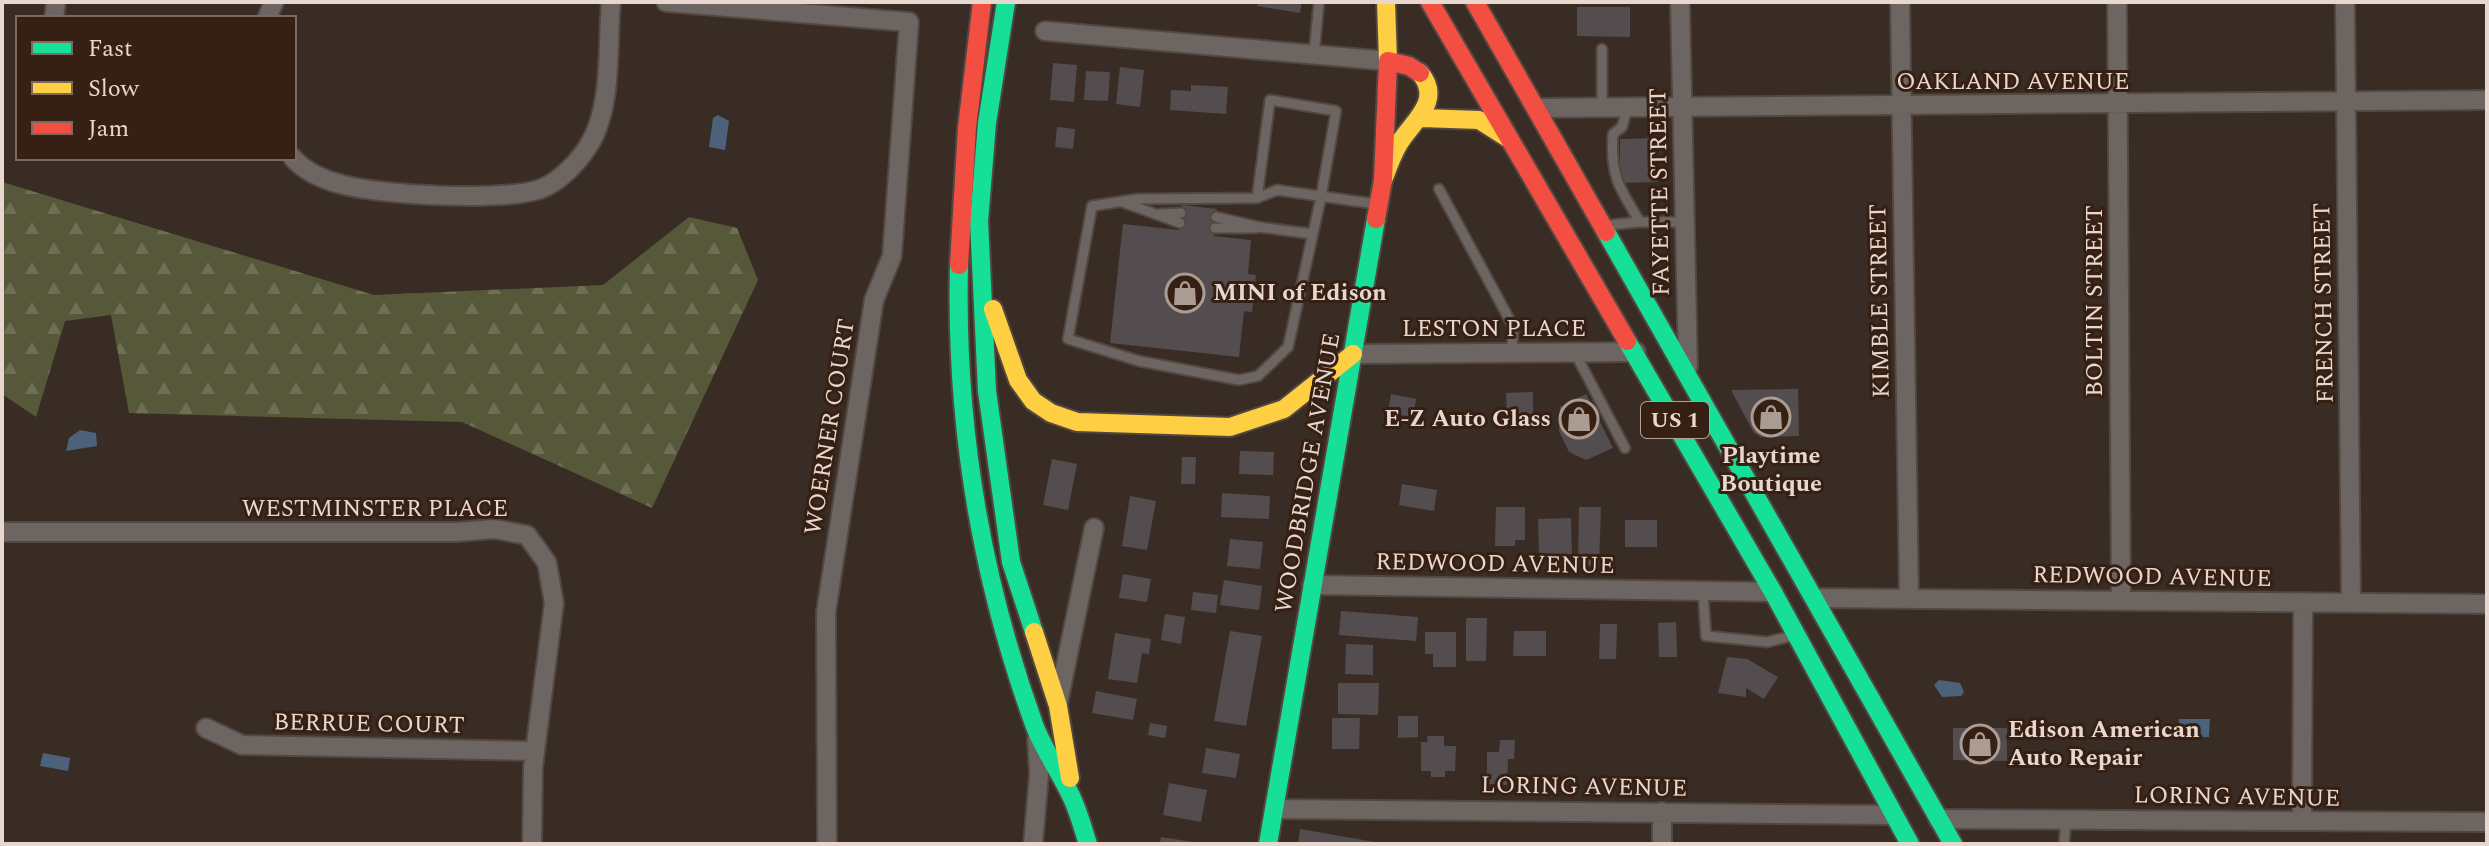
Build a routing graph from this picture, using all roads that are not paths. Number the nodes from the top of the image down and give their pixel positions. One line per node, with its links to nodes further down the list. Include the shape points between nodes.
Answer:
1 (611, 2): 29 (street, via 598,127 576,161 546,187 501,197 368,189 341,185)
2 (666, 2): 76 (street, WOERNER COURT, via 909,22 892,256 874,300 826,612)
3 (967, 2): 27 (main road)
4 (982, 2): 27 (main road)
5 (1006, 2): 38 (main road, via 987,123)
6 (1319, 2): 16 (lane)
7 (1386, 2): 17 (main road, WOODBRIDGE AVENUE)
8 (1430, 2): 28 (main road, US 1)
9 (1475, 2): 22 (main road, US 1)
10 (1680, 2): 24 (street, FAYETTE STREET)
11 (1900, 2): 21 (street, KIMBLE STREET)
12 (2117, 2): 20 (street, BOLTIN STREET)
13 (2345, 2): 19 (street, FRENCH STREET)
14 (1045, 31): 16 (street)
15 (1602, 49): 23 (lane)
16 (1314, 54): 17 (street)
17 (1388, 61): 26 (main road, via 1414,66 1424,74 1429,86); 30 (main road, WOODBRIDGE AVENUE)
18 (2487, 100): 19 (street, OAKLAND AVENUE)
19 (2346, 102): 20 (street, OAKLAND AVENUE); 60 (street, FRENCH STREET)
20 (2117, 105): 21 (street, OAKLAND AVENUE); 58 (street, BOLTIN STREET)
21 (1902, 107): 24 (street, OAKLAND AVENUE); 57 (street, KIMBLE STREET)
22 (1539, 108): 23 (street, OAKLAND AVENUE); 41 (main road, US 1)
23 (1602, 108): 25 (street, OAKLAND AVENUE)
24 (1682, 108): 25 (street, OAKLAND AVENUE); 40 (street, FAYETTE STREET)
25 (1627, 109): 39 (lane, via 1622,127 1613,134 1611,160 1615,183)
26 (1422, 118): 28 (main road, via 1479,120); 30 (main road, via 1403,138)
27 (966, 119): 65 (main road, via 958,342 970,468 999,608)
28 (1511, 140): 45 (main road, US 1)
29 (296, 160)
30 (1383, 180): 35 (main road, WOODBRIDGE AVENUE)
31 (1439, 189): 46 (lane, via 1513,326)
32 (1321, 197): 33 (lane, via 1277,190); 33 (lane, via 1336,111 1270,100); 35 (lane); 44 (lane)
33 (1257, 198): 34 (lane)
34 (1122, 202): 37 (lane, via 1149,215); 44 (lane, via 1092,206 1068,339 1139,361 1239,380 1258,376 1288,347)
35 (1379, 205): 48 (main road, WOODBRIDGE AVENUE)
36 (1216, 217): 42 (lane)
37 (1180, 218)
38 (979, 221): 48 (main road, via 1004,346 1018,380 1033,401 1051,413 1077,422 1230,427 1284,409); 63 (main road, via 997,478 1011,562)
39 (1640, 222): 40 (lane); 41 (lane)
40 (1685, 222): 49 (street, FAYETTE STREET)
41 (1602, 226): 49 (main road, US 1)
42 (1259, 227): 43 (lane); 44 (lane)
43 (1215, 228)
44 (1313, 234)
45 (1636, 352): 47 (street, LESTON PLACE); 55 (main road, US 1)
46 (1512, 353): 47 (street, LESTON PLACE); 48 (street, LESTON PLACE)
47 (1575, 353): 50 (lane)
48 (1353, 354): 53 (main road, WOODBRIDGE AVENUE)
49 (1689, 380): 56 (main road, US 1)
50 (1625, 448)
51 (1094, 528): 63 (street)
52 (2, 532): 66 (street, WESTMINSTER PLACE, via 494,529 527,535 547,563 554,603)
53 (1312, 585): 54 (street, REDWOOD AVENUE); 68 (main road, WOODBRIDGE AVENUE)
54 (1703, 592): 55 (street, REDWOOD AVENUE); 62 (lane, via 1706,636 1767,642)
55 (1773, 592): 62 (main road, US 1)
56 (1816, 598): 57 (street, REDWOOD AVENUE); 71 (main road, US 1)
57 (1909, 598): 58 (street, REDWOOD AVENUE)
58 (2121, 600): 59 (street, REDWOOD AVENUE)
59 (2303, 602): 60 (street, REDWOOD AVENUE); 73 (street)
60 (2351, 603): 61 (street, REDWOOD AVENUE)
61 (2487, 604)
62 (1795, 635): 70 (main road, US 1)
63 (1058, 706): 67 (main road)
64 (206, 728): 66 (street, BERRUE COURT, via 242,745)
65 (1036, 731): 67 (main road); 77 (street, via 1039,774)
66 (535, 751): 75 (street, WESTMINSTER PLACE)
67 (1074, 801): 78 (main road)
68 (1274, 809): 69 (street, LORING AVENUE); 79 (main road, WOODBRIDGE AVENUE)
69 (1662, 812): 70 (street, LORING AVENUE); 80 (street)
70 (1894, 815): 81 (main road, US 1)
71 (1938, 819): 72 (street, LORING AVENUE); 82 (main road, US 1)
72 (2066, 819): 73 (street, LORING AVENUE); 83 (lane)
73 (2302, 821): 74 (street, LORING AVENUE)
74 (2487, 822)
75 (532, 844)
76 (827, 844)
77 (1033, 844)
78 (1088, 844)
79 (1268, 844)
80 (1662, 844)
81 (1910, 844)
82 (1953, 844)
83 (2064, 844)

